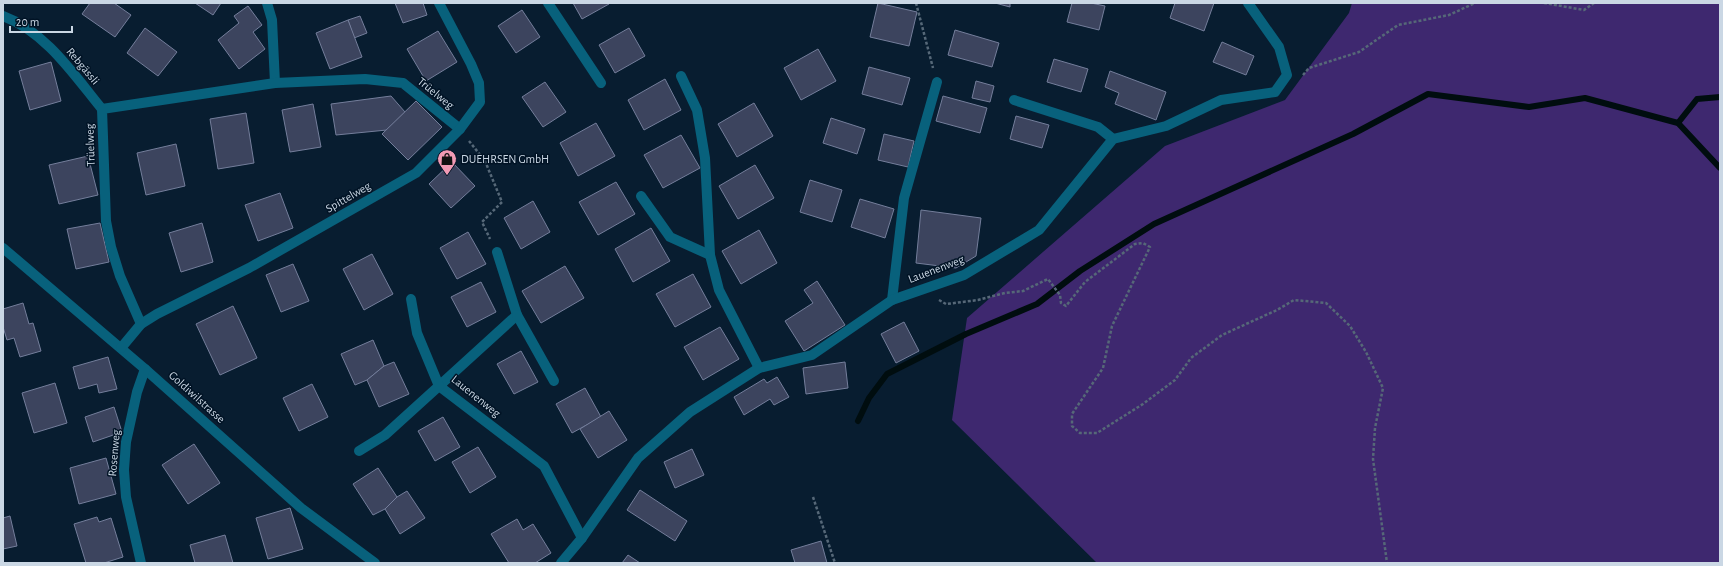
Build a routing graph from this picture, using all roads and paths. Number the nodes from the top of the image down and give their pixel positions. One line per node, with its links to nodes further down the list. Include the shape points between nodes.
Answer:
1 (267, 3): 13 (street, via 272,20)
2 (439, 3): 17 (street, Spittelweg, via 479,83 480,102)
3 (548, 3): 14 (street)
4 (916, 3): 12 (path)
5 (1248, 3): 18 (street, via 1278,47 1287,75 1275,92 1221,100 1166,126)
6 (1475, 3): 11 (path, via 1449,15 1398,25 1359,52 1309,68)
7 (1544, 3): 8 (path, via 1584,10)
8 (1594, 3)
9 (3, 16): 16 (street, Rebgässli, via 33,33 53,50)
10 (681, 76): 22 (street, via 697,110 705,158)
11 (1302, 77)
12 (937, 82): 25 (street, via 904,198)
13 (275, 83): 16 (street, Trüelweg); 17 (street, Trüelweg, via 365,79 403,83)
14 (601, 83)
15 (1014, 100): 18 (street, via 1098,127)
16 (102, 109): 27 (street, Trüelweg, via 106,221 120,276)
17 (460, 129): 21 (path, via 485,161 502,202 482,222); 27 (street, Spittelweg, via 416,173 249,268)
18 (1112, 139): 23 (street, Lauenenweg, via 1039,230 964,275)
19 (641, 196): 22 (street, via 670,237)
20 (3, 248): 28 (street, Goldiwilstrasse)
21 (497, 252): 26 (street)
22 (710, 255): 29 (street, via 719,290)
23 (917, 291): 25 (street, Lauenenweg); 40 (path, via 946,304 1023,291 1048,279 1060,295 1061,303 1066,306 1085,282 1135,244 1150,247 1112,326 1103,368 1072,414 1072,426 1080,433 1097,433 1143,404 1175,380 1191,358 1222,335 1294,300 1326,303 1350,326 1383,388 1375,428 1373,459)
24 (410, 299): 32 (street, via 417,333)
25 (892, 300): 29 (street, Lauenenweg, via 812,355)
26 (517, 315): 31 (street); 32 (street, Lauenenweg)
27 (141, 324): 28 (street, Spittelweg)
28 (121, 348): 30 (street, Goldiwilstrasse)
29 (759, 368): 35 (street, Lauenenweg, via 690,412 638,458)
30 (145, 369): 36 (street, Rosenweg, via 126,442 124,470 126,497); 37 (street, Goldiwilstrasse, via 301,508)
31 (554, 381)
32 (439, 386): 33 (street, via 385,435); 35 (street, Lauenenweg, via 544,466)
33 (359, 451)
34 (814, 497): 39 (path)
35 (582, 538): 38 (street, Lauenenweg)
36 (141, 563)
37 (375, 563)
38 (562, 563)
39 (835, 563)
40 (1387, 563)

